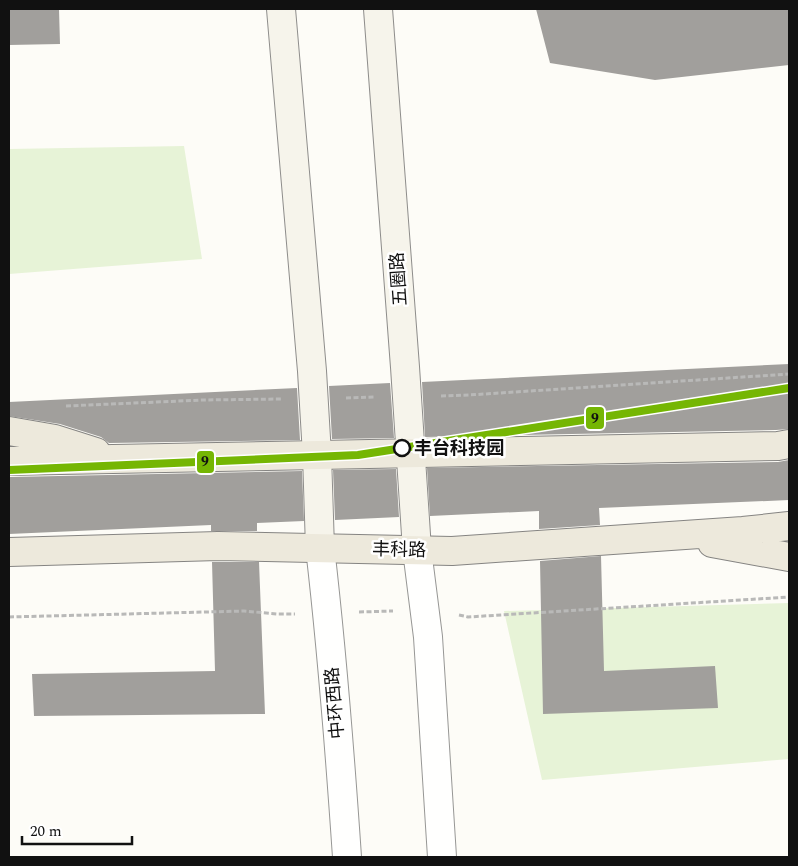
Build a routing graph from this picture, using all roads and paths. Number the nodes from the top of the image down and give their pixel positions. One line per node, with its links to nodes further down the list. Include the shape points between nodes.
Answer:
1 (281, 9): 6 (main road)
2 (378, 9): 5 (main road, 五圈路)
3 (9, 431): 7 (main road, via 55,439)
4 (789, 444): 5 (main road)
5 (411, 453): 6 (main road); 12 (main road, 五圈路)
6 (317, 455): 7 (main road); 11 (main road)
7 (116, 459): 8 (main road)
8 (9, 461)
9 (789, 526): 10 (main road, 丰科路)
10 (671, 536): 12 (main road, 丰科路, via 452,551); 14 (main road)
11 (320, 548): 12 (main road, 丰科路); 13 (main road, 丰科路, via 218,546); 15 (street, 中环西路)
12 (417, 550): 16 (street, via 428,637)
13 (9, 552)
14 (789, 557)
15 (347, 857)
16 (442, 857)

